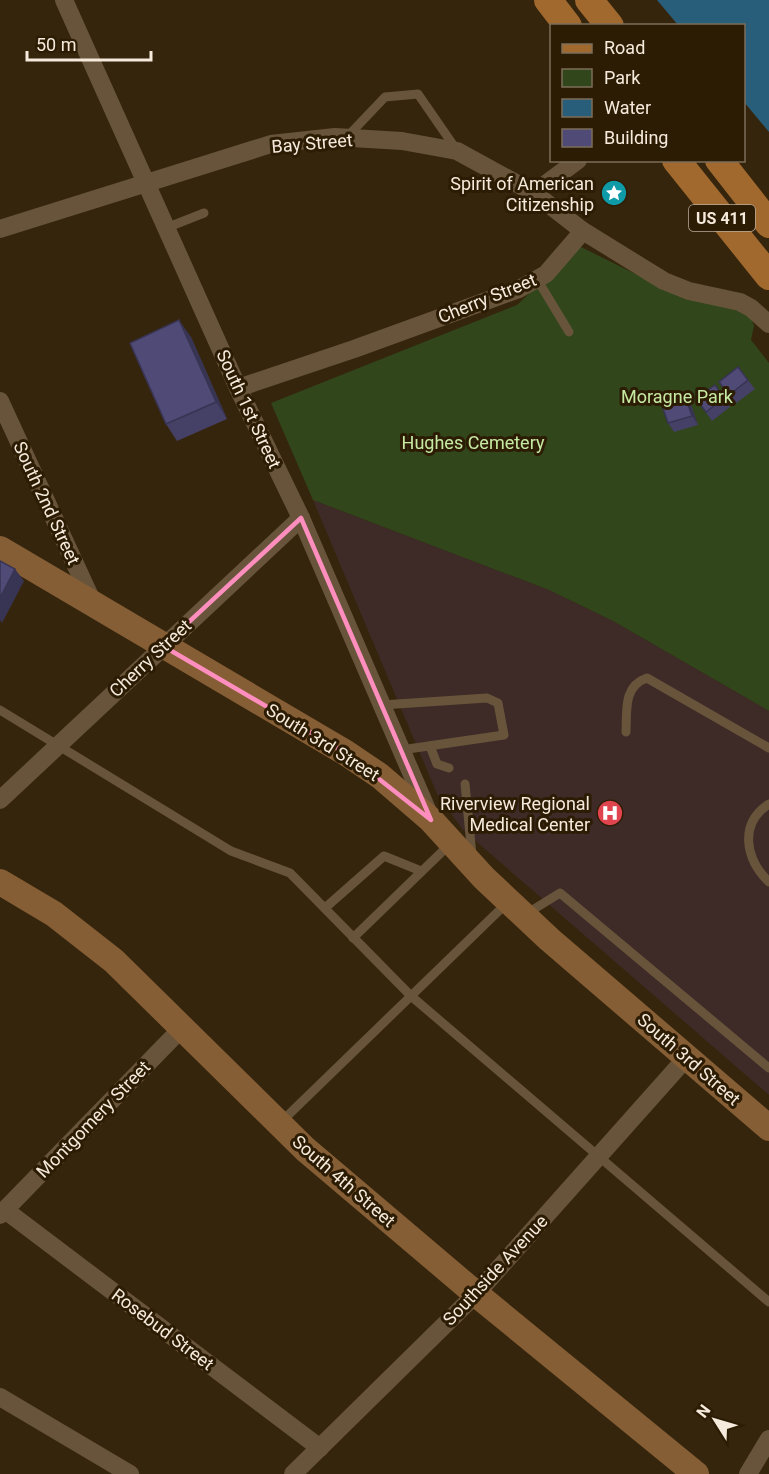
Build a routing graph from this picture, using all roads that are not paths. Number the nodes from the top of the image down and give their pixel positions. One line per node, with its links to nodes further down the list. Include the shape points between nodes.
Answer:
1 (64, 0): 11 (street, South 1st Street)
2 (548, 0): 4 (main road)
3 (589, 0): 5 (main road)
4 (566, 24)
5 (608, 24)
6 (346, 138): 7 (street, Bay Street, via 402,141); 7 (lane, via 385,97 418,94); 11 (street, Bay Street, via 271,144)
7 (457, 151): 12 (street, Bay Street)
8 (575, 162): 12 (street)
9 (678, 162): 18 (main road, US 411)
10 (720, 162): 14 (main road, US 411)
11 (147, 185): 15 (street, South 1st Street); 16 (street, Bay Street)
12 (534, 193): 17 (street, Bay Street)
13 (204, 213): 15 (lane)
14 (769, 224)
15 (166, 228): 22 (street, South 1st Street)
16 (0, 230)
17 (583, 231): 19 (street, Cherry Street, via 546,274); 20 (street, Bay Street, via 664,281 740,302)
18 (769, 276)
19 (537, 279): 21 (lane); 22 (street, Cherry Street, via 354,350)
20 (769, 324)
21 (569, 332)
22 (237, 388): 24 (street, South 1st Street)
23 (0, 400): 26 (street, South 2nd Street)
24 (301, 518): 27 (street, Cherry Street); 28 (street, South 1st Street)
25 (0, 549): 26 (main road, South 3rd Street)
26 (94, 605): 27 (main road, South 3rd Street)
27 (163, 646): 31 (street, Cherry Street); 39 (main road, South 3rd Street, via 346,753)
28 (381, 705): 32 (lane, via 487,698 498,702 504,735 460,746); 34 (street, South 1st Street)
29 (0, 710): 31 (lane)
30 (626, 732): 33 (lane, via 627,699 638,681 647,678)
31 (58, 745): 37 (street, Cherry Street); 45 (lane, via 231,851 290,873)
32 (430, 746): 34 (lane); 35 (lane, via 437,764)
33 (769, 748)
34 (401, 750): 39 (street, South 1st Street)
35 (449, 768)
36 (465, 784): 41 (lane)
37 (0, 800)
38 (769, 804): 44 (lane, via 755,818 746,838 752,861)
39 (431, 820): 40 (main road, South 3rd Street)
40 (451, 843): 41 (main road, South 3rd Street); 42 (lane)
41 (473, 866): 46 (main road, South 3rd Street)
42 (421, 871): 45 (lane, via 384,856); 47 (lane)
43 (0, 882): 49 (main road, South 4th Street, via 54,914 114,960)
44 (769, 882)
45 (325, 908): 47 (lane)
46 (516, 908): 48 (lane); 50 (main road, South 3rd Street); 51 (lane, via 560,893)
47 (353, 938): 48 (lane)
48 (411, 996): 52 (lane); 54 (lane)
49 (182, 1028): 52 (main road, South 4th Street); 55 (street, Montgomery Street)
50 (687, 1057): 53 (main road, South 3rd Street); 54 (street, Southside Avenue)
51 (769, 1068)
52 (279, 1124): 56 (main road, South 4th Street)
53 (769, 1128)
54 (598, 1157): 56 (street, Southside Avenue); 57 (lane)
55 (3, 1212): 60 (street, Rosebud Street)
56 (476, 1294): 60 (street, Southside Avenue); 63 (main road, South 4th Street)
57 (769, 1302)
58 (0, 1397): 61 (street)
59 (769, 1440): 64 (street)
60 (320, 1448): 62 (street, Southside Avenue)
61 (130, 1474)
62 (293, 1474)
63 (696, 1474)
64 (748, 1474)

